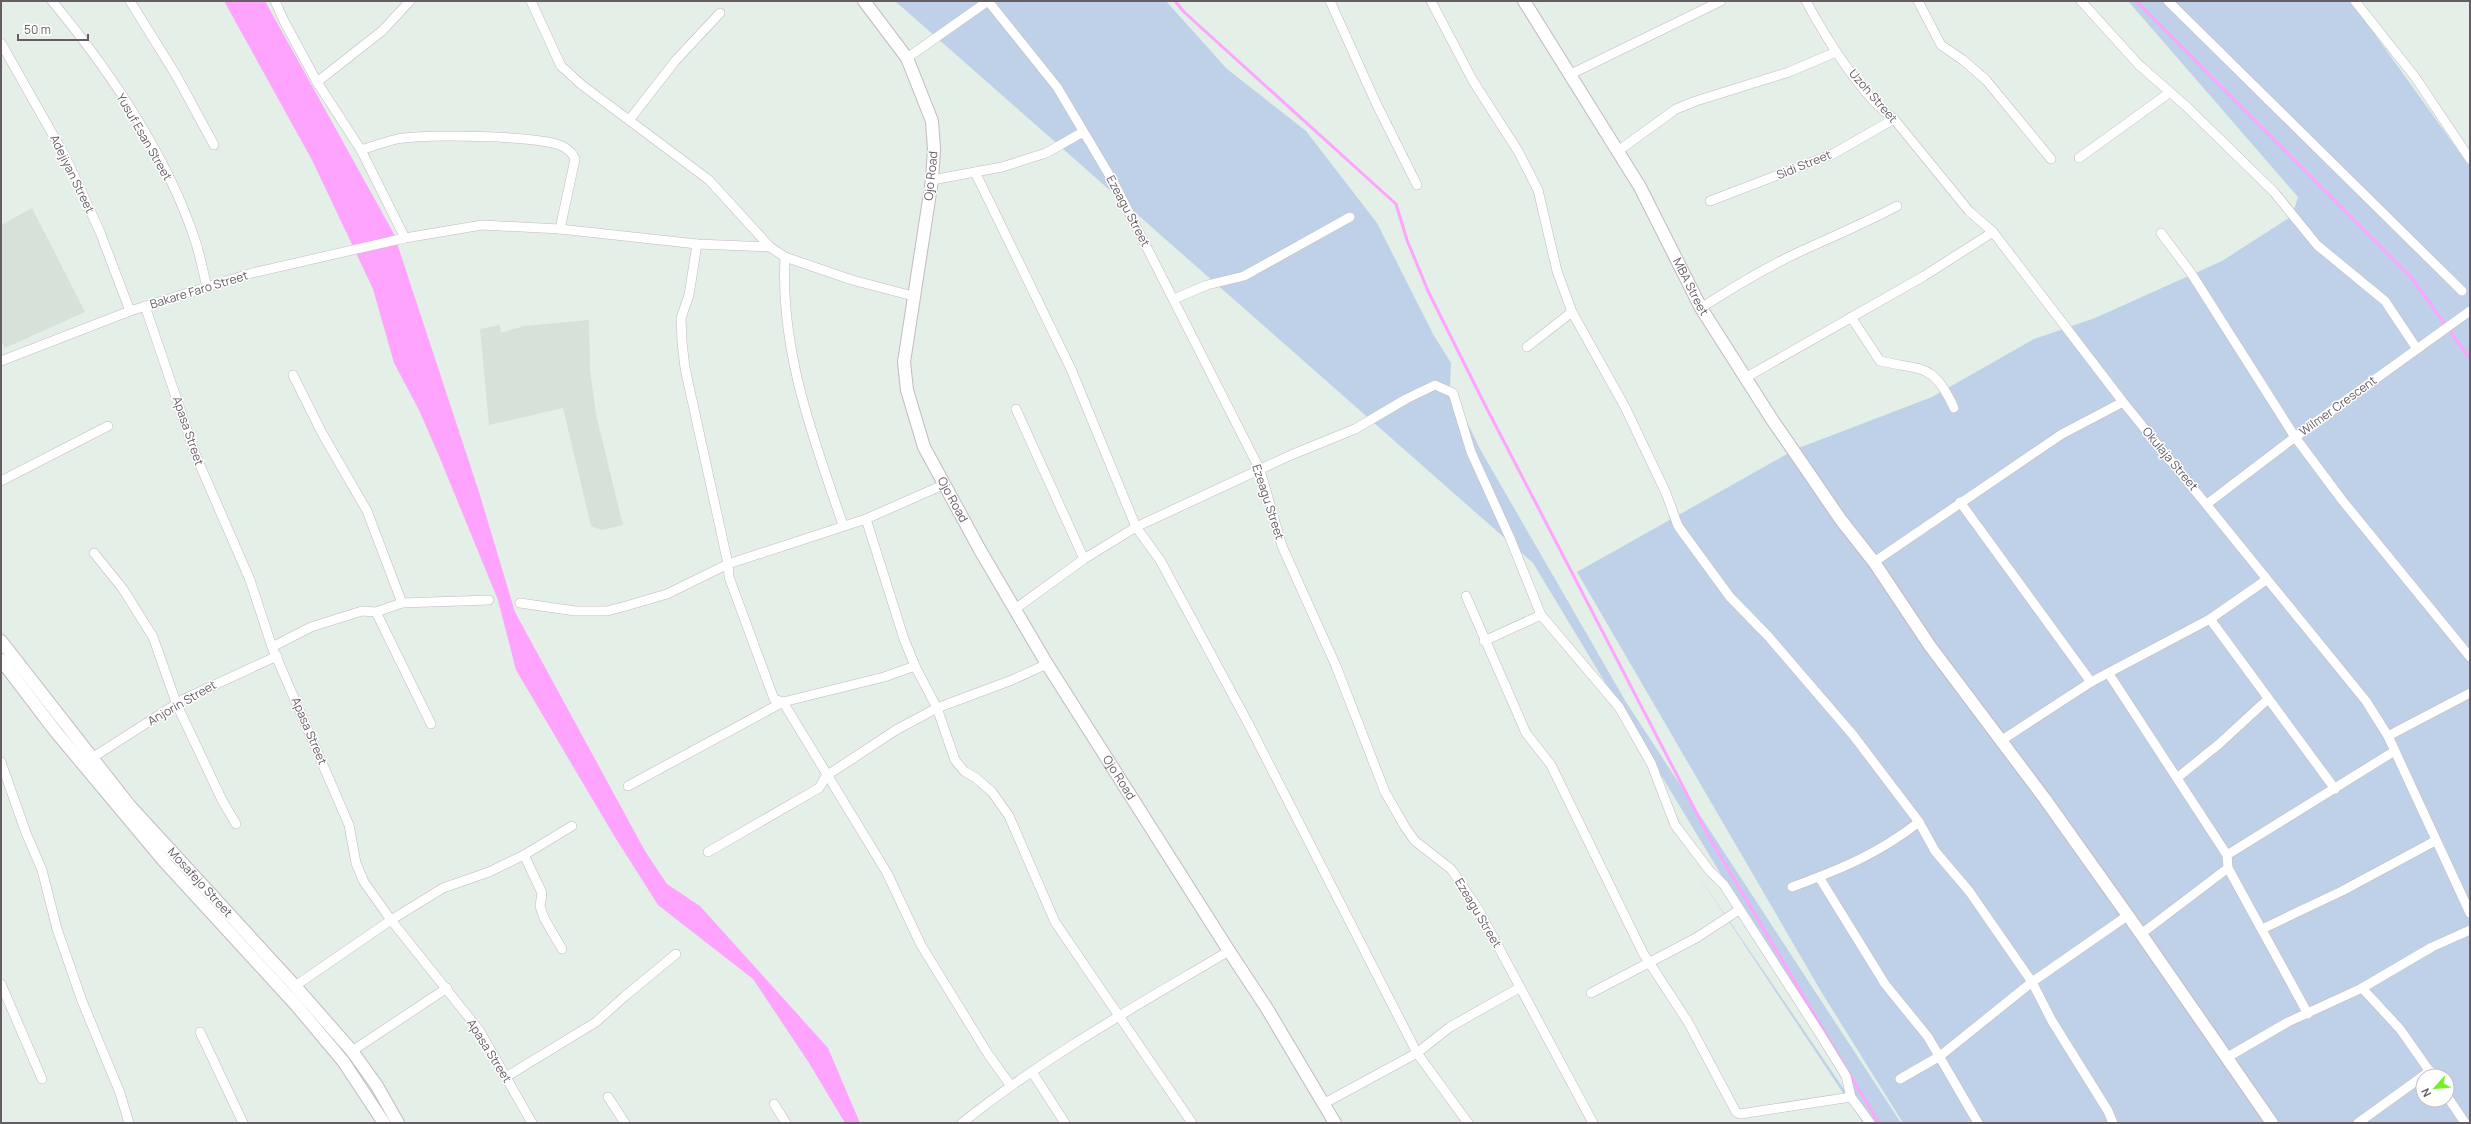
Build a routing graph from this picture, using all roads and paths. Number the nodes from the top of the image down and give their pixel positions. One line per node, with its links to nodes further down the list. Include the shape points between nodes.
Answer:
1 (52, 1): 48 (street, Yusuf Esan Street, via 88,44 137,120 171,183 194,238)
2 (130, 1): 28 (street, via 176,75)
3 (275, 1): 23 (street)
4 (410, 1): 23 (street, via 382,31)
5 (531, 1): 25 (street, via 561,66 582,86)
6 (864, 1): 21 (street, Ojo Road)
7 (988, 1): 21 (street); 27 (street, Ezeagu Street, via 1057,87)
8 (1330, 1): 36 (street, via 1376,103)
9 (1431, 1): 56 (street, via 1473,81 1518,151 1538,190 1557,271)
10 (1721, 1): 22 (street)
11 (1817, 1): 17 (street)
12 (1918, 1): 32 (street, via 1941,45 1986,80)
13 (2081, 1): 24 (street, via 2139,65)
14 (2168, 1): 49 (street)
15 (2354, 1): 33 (street, via 2415,77)
16 (1527, 2): 22 (street, MBA Street)
17 (1807, 3): 20 (street, Uzoh Street)
18 (720, 13): 25 (street, via 676,60)
19 (1, 43): 54 (street, Adejiyan Street, via 66,158 100,232)
20 (1836, 52): 26 (street, Uzoh Street, via 1885,113); 30 (street, via 1789,72 1696,100 1676,109)
21 (907, 58): 35 (street, Ojo Road, via 932,121)
22 (1571, 74): 30 (street, MBA Street)
23 (317, 82): 29 (street)
24 (2169, 93): 31 (street); 59 (street, via 2274,192 2326,253 2385,301)
25 (630, 119): 46 (street, via 709,180)
26 (1894, 119): 37 (street, Uzoh Street); 38 (street, Sidi Street, via 1833,154)
27 (1083, 132): 34 (street, via 1046,153 1002,167); 51 (street, Ezeagu Street, via 1114,183)
28 (214, 144)
29 (361, 150): 41 (street, via 397,139 440,137 534,140 561,146 571,151 575,158); 44 (street)
30 (1618, 151): 53 (street, MBA Street, via 1640,187)
31 (2079, 158)
32 (2051, 159)
33 (2470, 159)
34 (975, 172): 35 (street); 75 (street, via 1074,375)
35 (932, 180): 50 (street, Ojo Road)
36 (1417, 185)
37 (1948, 185): 42 (street, Okulaja Street, via 1969,211)
38 (1710, 201)
39 (1897, 206): 53 (street, via 1799,252 1738,284)
40 (1350, 217): 51 (street, via 1244,276 1207,285)
41 (560, 229): 44 (street, Bakare Faro Street, via 482,225); 45 (street, Bakare Faro Street)
42 (1993, 232): 57 (street, via 1924,276); 63 (street, Okulaja Street)
43 (2161, 233): 67 (street, via 2191,273)
44 (404, 239): 48 (street, Bakare Faro Street, via 252,273)
45 (697, 244): 46 (street, Bakare Faro Street); 79 (street, via 689,295 681,318 682,342 685,368)
46 (770, 247): 47 (street)
47 (784, 257): 50 (street, via 852,280); 74 (street, via 785,320 794,367 807,419)
48 (207, 288): 52 (street, Bakare Faro Street)
49 (2462, 291)
50 (913, 296): 70 (street, Ojo Road, via 904,362 906,390 924,447)
51 (1174, 299): 68 (street, Ezeagu Street)
52 (145, 306): 54 (street, Bakare Faro Street); 91 (street, Apasa Street, via 196,456 250,580)
53 (1700, 308): 62 (street, MBA Street)
54 (130, 311): 60 (street, Bakare Faro Street)
55 (2470, 311): 59 (street, Wilmer Crescent)
56 (1572, 312): 58 (street); 116 (street, via 1625,407 1666,493 1678,526 1730,598 1768,636 1853,735)
57 (1851, 317): 62 (street); 64 (street, via 1880,361 1917,366 1932,374 1945,389)
58 (1527, 347)
59 (2419, 348): 67 (street, Wilmer Crescent)
60 (1, 361)
61 (293, 375): 83 (street, via 322,433 367,511)
62 (1745, 378): 78 (street, MBA Street, via 1803,466)
63 (2123, 402): 71 (street, via 2062,434); 72 (street, Okulaja Street)
64 (1954, 408)
65 (1016, 409): 77 (street)
66 (108, 426): 69 (street)
67 (2295, 437): 72 (street, Wilmer Crescent); 93 (street, via 2342,500)
68 (1260, 470): 75 (street); 87 (street, via 1355,429 1406,399 1436,385 1453,393 1471,452 1510,538); 141 (street, Ezeagu Street, via 1282,546 1336,666 1385,792 1415,841 1451,869 1465,888 1494,937)
69 (1, 481)
70 (945, 484): 73 (street); 85 (street, Ojo Road)
71 (1960, 502): 78 (street); 98 (street)
72 (2207, 504): 80 (street, Okulaja Street)
73 (866, 519): 74 (street); 96 (street)
74 (843, 525): 79 (street)
75 (1136, 527): 77 (street); 148 (street, via 1160,560 1248,723)
76 (94, 553): 102 (street, via 123,589 150,632)
77 (1084, 559): 85 (street)
78 (1874, 562): 108 (street, MBA Street, via 1930,646)
79 (728, 564): 84 (street, via 667,594 607,611 575,611); 101 (street, via 729,577 768,688 774,699)
80 (2266, 580): 88 (street); 107 (street, Okulaja Street, via 2366,701)
81 (1466, 596): 89 (street)
82 (490, 600): 83 (street)
83 (402, 603): 86 (street)
84 (520, 603)
85 (1015, 609): 95 (street, Ojo Road)
86 (376, 612): 91 (street, via 362,611 311,627); 105 (street)
87 (1540, 615): 89 (street); 126 (street, via 1619,707 1651,763 1675,825 1709,870 1724,885)
88 (2210, 619): 97 (street); 100 (street)
89 (1484, 641): 136 (street, via 1526,733 1551,765)
90 (1, 642): 104 (street, Mosafejo Street)
91 (272, 647): 92 (street, Apasa Street)
92 (277, 656): 102 (street, Anjorin Street, via 216,683); 129 (street, Apasa Street, via 349,825 356,863 364,882)
93 (2470, 657)
94 (1, 660): 106 (street, Mosafejo Street)
95 (1047, 664): 103 (street); 134 (street, Ojo Road)
96 (915, 666): 101 (street, via 884,677); 103 (street)
97 (2108, 674): 98 (street); 113 (street)
98 (2091, 682): 108 (street)
99 (2470, 693): 107 (street)
100 (2268, 699): 113 (street); 115 (street)
101 (783, 702): 112 (street); 114 (street)
102 (177, 705): 110 (street, Anjorin Street); 117 (street)
103 (937, 708): 112 (street, via 896,730); 145 (street, via 955,760 964,771 992,792 1009,816 1055,922)
104 (65, 723): 106 (street); 110 (street, Mosafejo Street)
105 (431, 724)
106 (56, 732): 165 (street, Mosafejo Street, via 163,860 296,1005 347,1066)
107 (2388, 736): 109 (street, Okulaja Street)
108 (2002, 740): 128 (street, MBA Street)
109 (2393, 752): 115 (street); 119 (street, Okulaja Street)
110 (92, 758): 139 (street, Mosafejo Street, via 130,805)
111 (1, 762): 163 (street, via 42,870 82,1001 120,1093)
112 (826, 776): 120 (street, via 819,788); 157 (street, via 861,827 887,873 921,945 988,1054)
113 (2178, 778): 122 (street)
114 (628, 786)
115 (2335, 789): 122 (street)
116 (1919, 822): 124 (street, via 1896,840 1851,865); 137 (street, via 1935,851 1969,891)
117 (236, 824)
118 (572, 826): 121 (street)
119 (2435, 841): 127 (street, Okulaja Street); 130 (street, via 2342,891)
120 (708, 852)
121 (524, 855): 129 (street, via 489,872 443,888); 133 (street, via 542,893 540,906)
122 (2227, 855): 123 (street)
123 (2228, 868): 130 (street); 132 (street)
124 (1819, 877): 125 (street); 149 (street, via 1864,953)
125 (1792, 887)
126 (1739, 910): 136 (street, via 1696,938); 159 (street, via 1842,1070)
127 (2470, 913)
128 (2127, 916): 132 (street, MBA Street); 137 (street)
129 (391, 920): 139 (street); 140 (street, Apasa Street)
130 (2262, 929): 144 (street)
131 (2470, 930): 142 (street, via 2432,948)
132 (2141, 934): 150 (street, MBA Street)
133 (562, 949)
134 (1229, 952): 145 (street); 161 (street, Ojo Road, via 1266,1007)
135 (676, 954): 153 (street, via 596,1022)
136 (1650, 963): 143 (street); 159 (street, via 1688,1022 1736,1112 1740,1114)
137 (2032, 982): 149 (street); 178 (street, via 2052,1021)
138 (1, 984): 154 (street)
139 (295, 986): 147 (street, Mosafejo Street)
140 (447, 988): 147 (street); 153 (street, Apasa Street, via 479,1030)
141 (1519, 988): 148 (street, via 1431,1039); 175 (street, Ezeagu Street, via 1564,1065)
142 (2362, 988): 144 (street); 151 (street, via 2400,1029)
143 (1591, 994)
144 (2308, 1014): 150 (street, via 2288,1022)
145 (1118, 1017): 152 (street); 172 (street)
146 (200, 1032): 164 (street)
147 (352, 1052): 166 (street, Mosafejo Street, via 377,1086)
148 (1417, 1053): 161 (street); 174 (street)
149 (1940, 1056): 155 (street); 177 (street)
150 (2226, 1058): 179 (street, MBA Street)
151 (2427, 1068)
152 (1032, 1072): 157 (street); 171 (street)
153 (506, 1077): 167 (street, Apasa Street)
154 (42, 1079)
155 (1900, 1079)
156 (2415, 1085): 180 (street)
157 (1011, 1086): 170 (street)
158 (608, 1097): 168 (street)
159 (1851, 1097): 176 (street)
160 (774, 1104): 169 (street)
161 (1323, 1104): 173 (street, Ojo Road)
162 (2455, 1108): 181 (street)
163 (129, 1123)
164 (243, 1123)
165 (384, 1123)
166 (398, 1123)
167 (532, 1123)
168 (625, 1123)
169 (786, 1123)
170 (962, 1123)
171 (1065, 1123)
172 (1192, 1123)
173 (1335, 1123)
174 (1468, 1123)
175 (1593, 1123)
176 (1870, 1123)
177 (1978, 1123)
178 (2113, 1123)
179 (2272, 1123)
180 (2358, 1123)
181 (2465, 1123)

